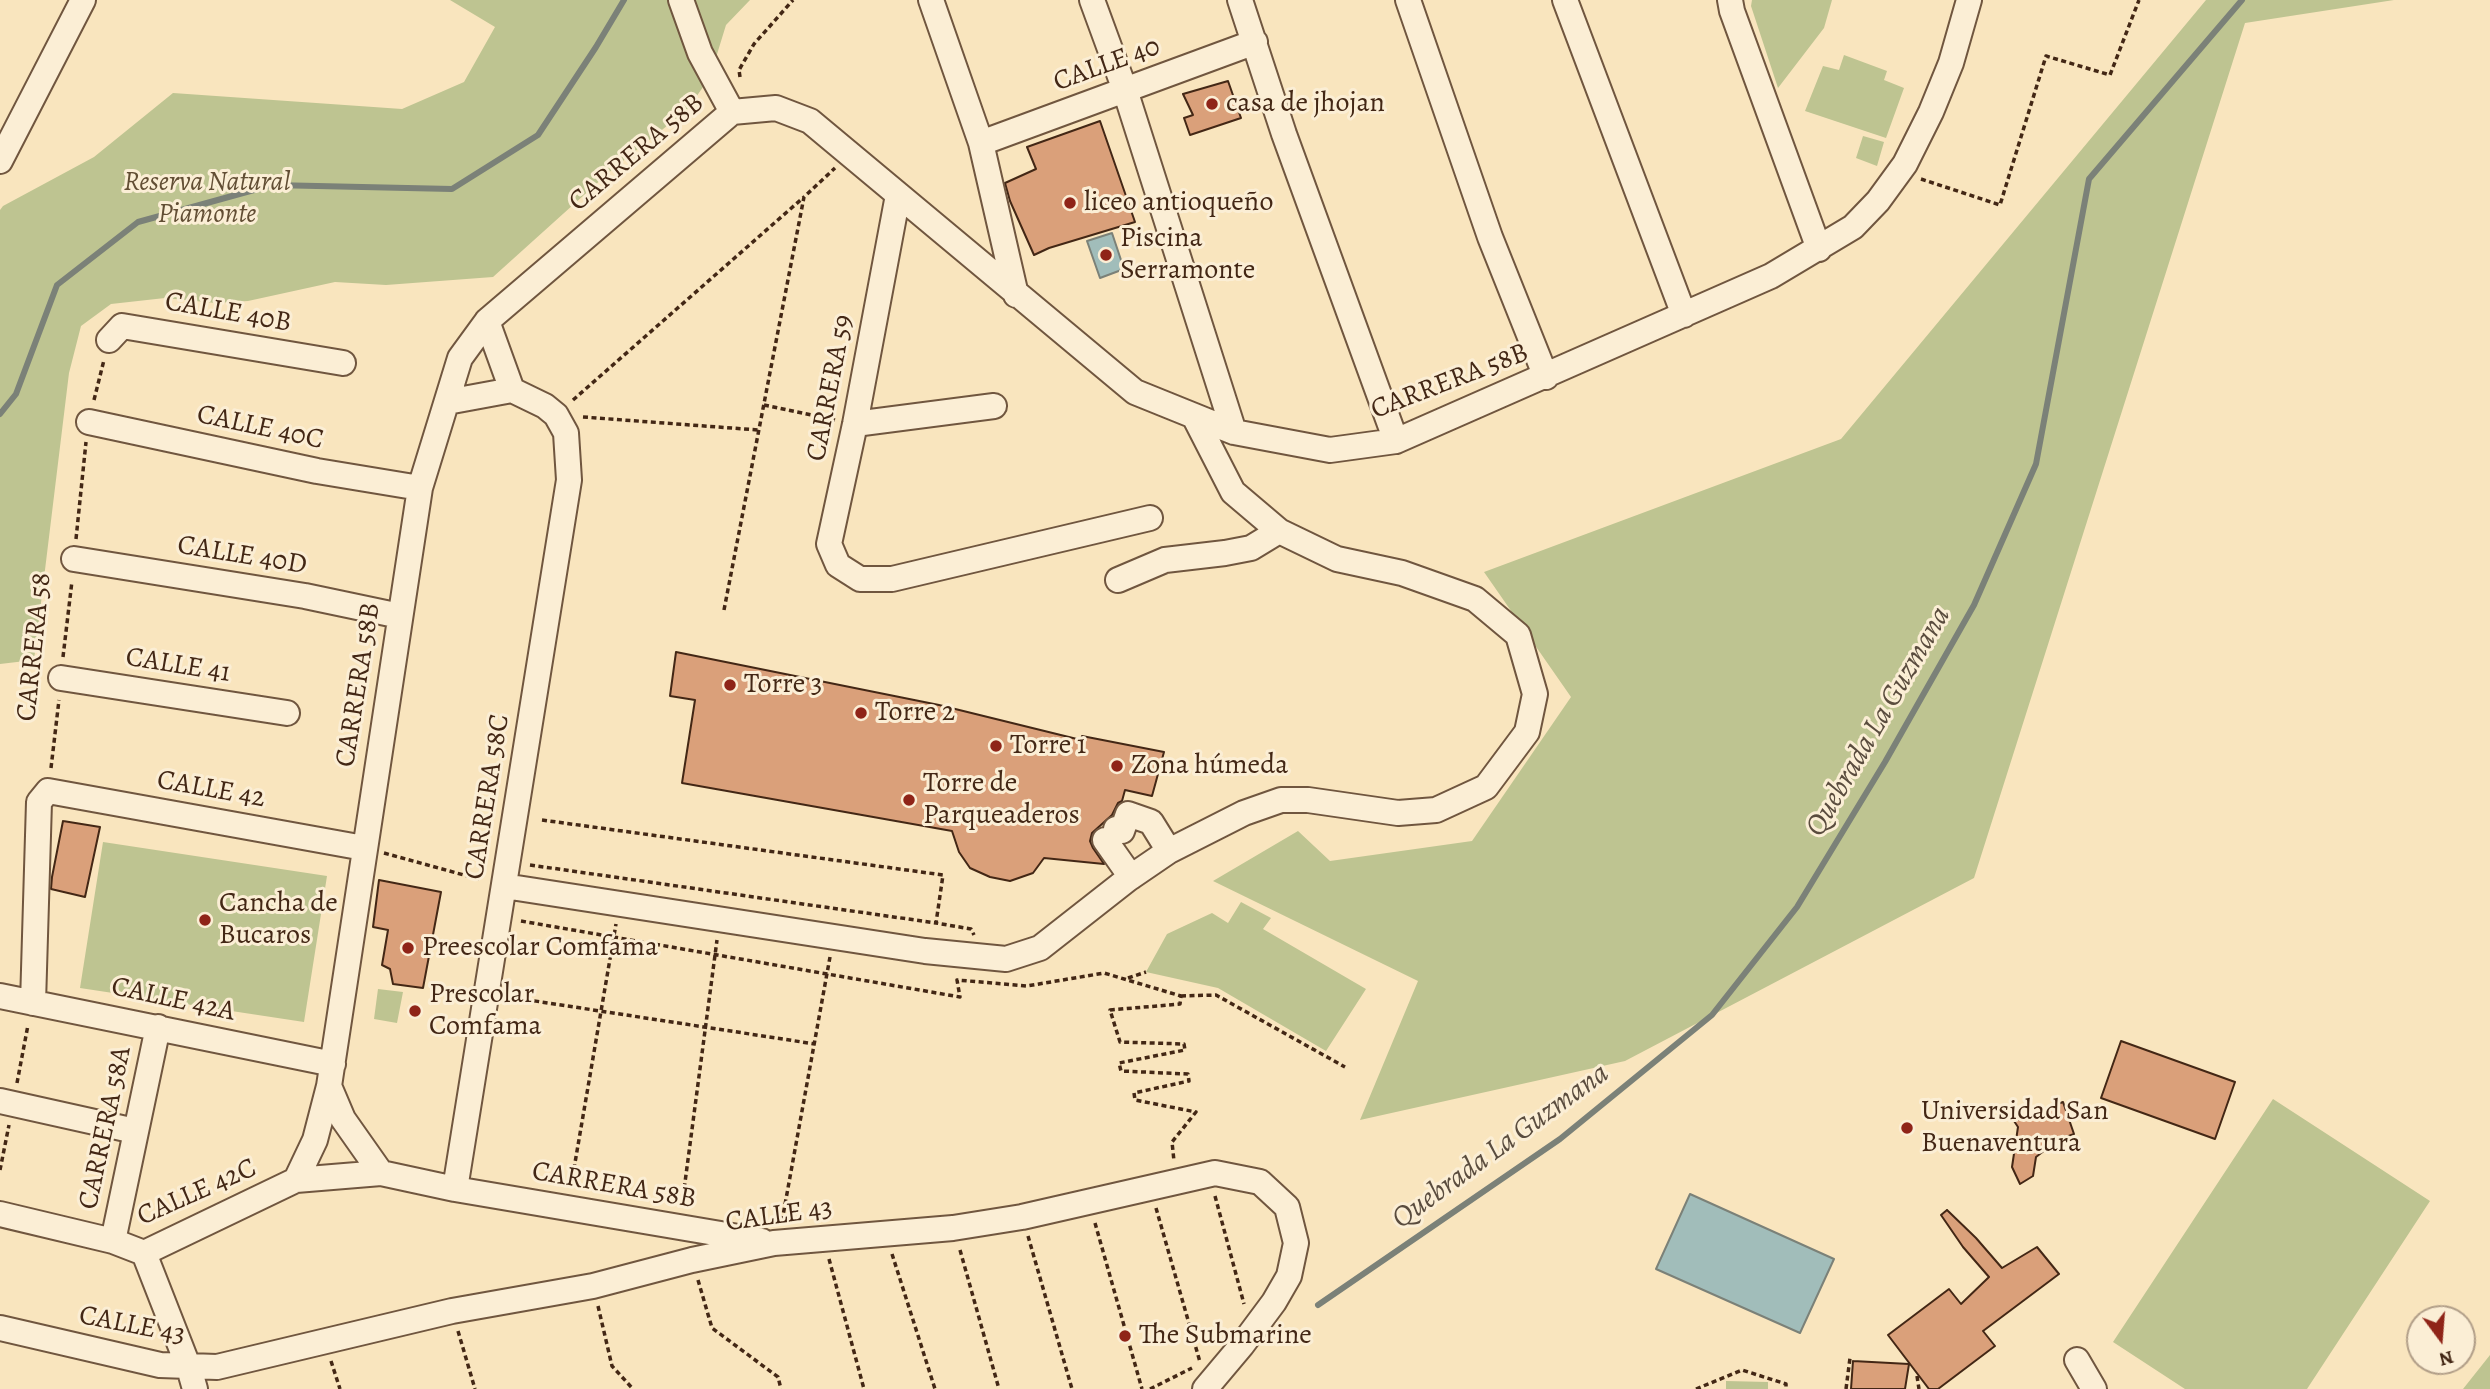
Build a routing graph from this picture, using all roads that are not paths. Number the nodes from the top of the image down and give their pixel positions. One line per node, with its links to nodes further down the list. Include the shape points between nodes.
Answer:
1 (83, 0): 15 (street)
2 (681, 0): 13 (street, via 700,53)
3 (914, 0): 10 (street)
4 (1092, 0): 12 (street)
5 (1240, 0): 11 (street)
6 (1408, 0): 23 (street, via 1490,237)
7 (1565, 0): 19 (street)
8 (1730, 0): 17 (street)
9 (1969, 0): 17 (street, CARRERA 58B, via 1931,113 1899,172 1853,227)
10 (934, 9): 14 (street)
11 (1255, 42): 12 (street, CALLE 40); 31 (street)
12 (1125, 90): 14 (street, CALLE 40); 30 (street)
13 (738, 111): 16 (street, CARRERA 58B, via 776,108 810,121); 20 (street, CARRERA 58B)
14 (981, 143): 18 (street)
15 (0, 161)
16 (898, 195): 18 (street, CARRERA 58B); 29 (street, CARRERA 59)
17 (1819, 249): 19 (street, CARRERA 58B)
18 (1016, 295): 27 (street, CARRERA 58B, via 1135,392)
19 (1684, 315): 23 (street, CARRERA 58B)
20 (487, 321): 24 (street); 25 (street, CARRERA 58B, via 460,358)
21 (109, 340): 22 (street, CALLE 40B, via 122,326)
22 (343, 363)
23 (1546, 377): 31 (street, CARRERA 58B)
24 (512, 390): 25 (street); 43 (street, CARRERA 58C, via 556,415 566,433 569,480)
25 (447, 402): 32 (street, CARRERA 58B)
26 (994, 406): 29 (street)
27 (1195, 416): 30 (street, CARRERA 58B); 34 (street, via 1233,492)
28 (89, 422): 32 (street, CALLE 40C, via 317,471)
29 (855, 424): 33 (street, CARRERA 59, via 829,544 838,565 860,579 892,579)
30 (1234, 432): 31 (street, CARRERA 58B, via 1330,450)
31 (1396, 441)
32 (421, 488): 37 (street, CARRERA 58B)
33 (1150, 518)
34 (1279, 531): 36 (street, via 1251,548 1165,559); 41 (street, via 1337,559 1402,573 1475,599 1518,635 1535,694 1527,732 1486,787 1436,810 1398,813 1281,800 1244,813)
35 (74, 559): 37 (street, CALLE 40D)
36 (1118, 580)
37 (400, 616): 40 (street, CARRERA 58B)
38 (61, 678): 39 (street, CALLE 41)
39 (287, 713)
40 (364, 848): 45 (street, CALLE 42, via 48,791 39,802); 47 (street, CARRERA 58B)
41 (1169, 851): 42 (street); 42 (street, via 1152,822 1128,814 1122,831 1110,835)
42 (1131, 877): 43 (street, via 1040,948 1006,959 925,951)
43 (504, 886): 52 (street, CARRERA 58C)
44 (0, 996): 45 (street, CALLE 42A)
45 (33, 1003): 46 (street, CALLE 42A)
46 (158, 1027): 47 (street, CALLE 42A); 49 (street, CARRERA 58A)
47 (331, 1075): 50 (street, via 343,1119); 51 (street, CARRERA 58B, via 315,1140)
48 (0, 1101): 49 (street)
49 (135, 1131): 55 (street, CARRERA 58A)
50 (381, 1173): 51 (street, CARRERA 58B); 52 (street, CARRERA 58B)
51 (296, 1180): 56 (street, CALLE 42C)
52 (455, 1189): 54 (street, CARRERA 58B)
53 (0, 1214): 55 (street, CALLE 42C)
54 (772, 1231): 59 (street, CALLE 43, via 692,1261 593,1286 452,1311 217,1367); 60 (street, CALLE 43, via 823,1238 953,1228 1214,1173 1260,1182 1287,1207 1296,1243 1289,1276 1274,1303)
55 (113, 1241): 56 (street, CALLE 42C)
56 (144, 1253): 59 (street)
57 (0, 1328): 59 (street, CALLE 43, via 160,1365)
58 (2077, 1360): 61 (street)
59 (192, 1378)
60 (1205, 1389)
61 (2094, 1389)

